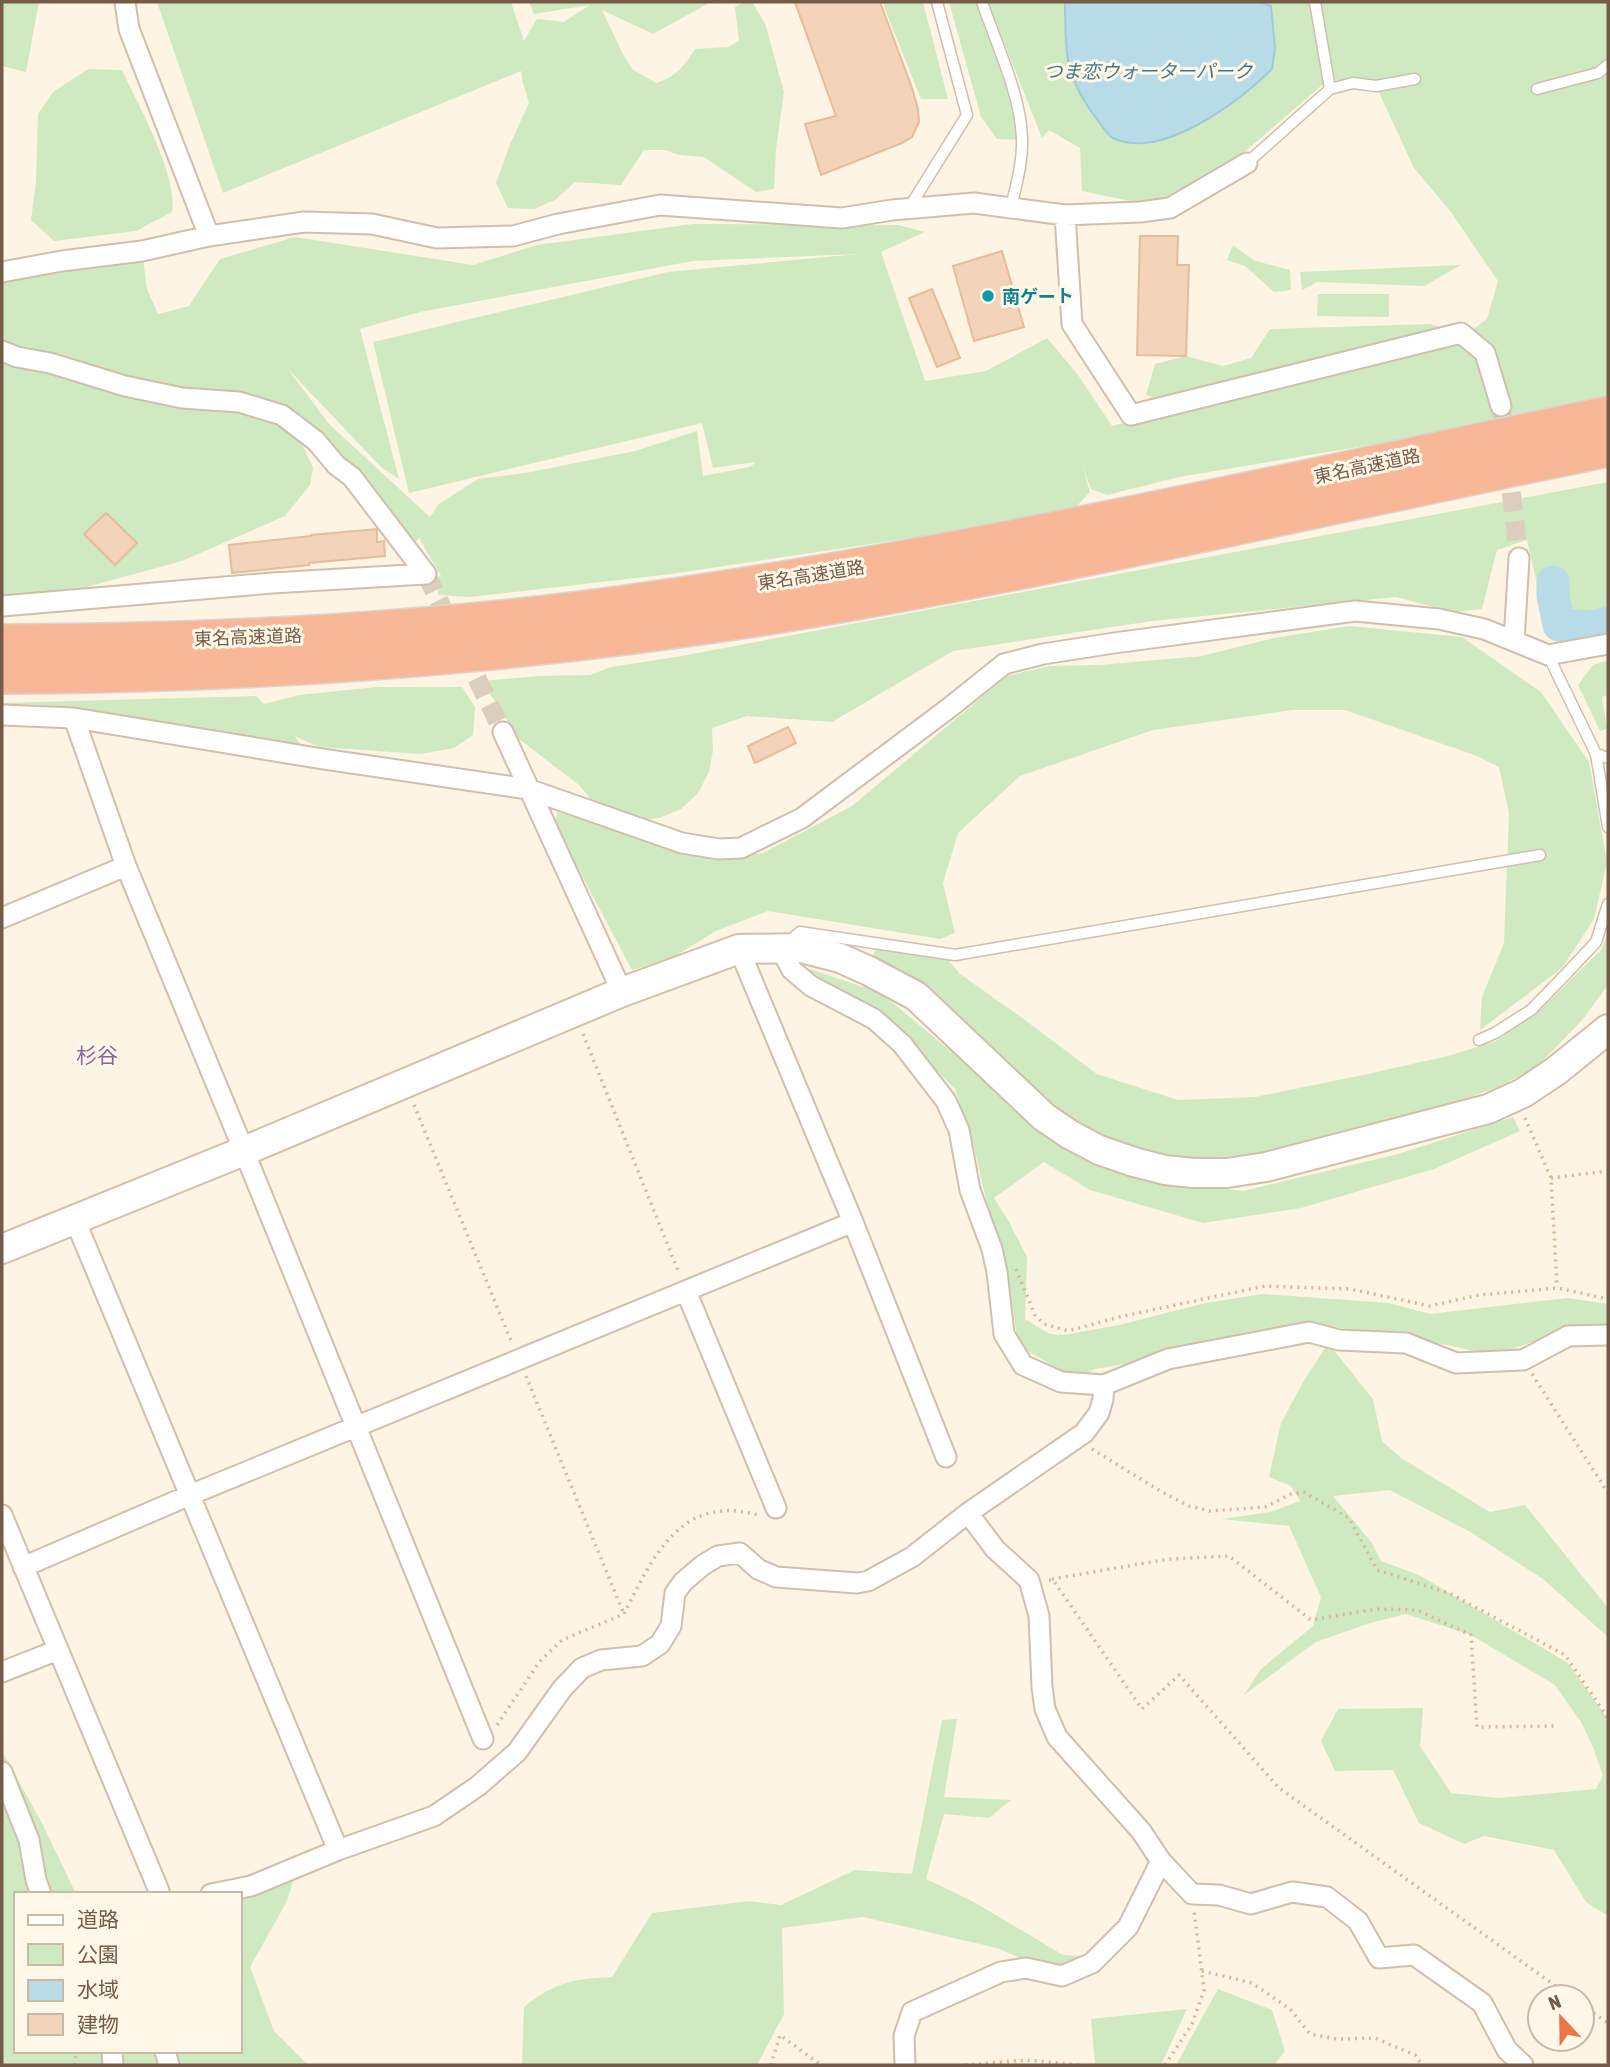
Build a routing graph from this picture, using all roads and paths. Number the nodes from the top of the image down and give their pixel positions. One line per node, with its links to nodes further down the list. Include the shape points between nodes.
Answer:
1 (125, 2): 13 (street, via 129,29)
2 (937, 2): 11 (lane, via 967,115)
3 (982, 2): 10 (lane, via 1020,111 1023,140)
4 (1315, 2): 7 (lane)
5 (1608, 65): 8 (lane, via 1598,73)
6 (1415, 79): 7 (lane)
7 (1330, 89): 9 (lane)
8 (1537, 89)
9 (1247, 163): 12 (street, via 1170,208)
10 (1011, 208): 11 (street, via 974,204); 12 (street)
11 (909, 209): 13 (street, via 842,218 660,205 513,236 437,238 372,223 304,222)
12 (1065, 215): 16 (street, via 1072,324 1131,415 1461,333 1485,353)
13 (209, 236): 14 (street)
14 (2, 272)
15 (2, 351): 20 (street, via 125,386 182,398 239,402 282,415 352,477 426,574)
16 (1502, 407)
17 (1608, 415): 22 (highway, 東名高速道路, via 1042,534 650,601 306,635)
18 (1608, 448): 25 (highway, 東名高速道路, via 1048,566 654,632 482,653 309,666)
19 (1519, 558): 21 (street)
20 (2, 606)
21 (1514, 642): 24 (street); 31 (street, via 1484,629 1439,619 1355,611 1102,645 1004,664 802,818 741,848 682,843)
22 (2, 643)
23 (1608, 644): 24 (street)
24 (1548, 654): 29 (lane)
25 (2, 675)
26 (2, 715): 27 (street)
27 (74, 718): 31 (street); 34 (street)
28 (503, 732): 31 (street)
29 (1596, 754): 30 (lane); 32 (lane)
30 (1608, 758)
31 (528, 789): 39 (street)
32 (1608, 827)
33 (1540, 855): 37 (lane, via 955,955 800,932)
34 (126, 866): 36 (street); 44 (street)
35 (1608, 904): 42 (lane, via 1596,942 1566,974 1531,1010)
36 (2, 918)
37 (780, 948): 38 (street); 43 (street, via 840,958 915,996 1044,1117 1099,1150 1165,1170 1227,1173 1266,1167 1442,1122); 56 (street, via 792,970 811,986 874,1019 902,1044 946,1101 959,1130 970,1190 992,1249 1004,1334 1023,1365 1061,1382)
38 (739, 949): 39 (street); 48 (street)
39 (622, 992): 40 (street)
40 (575, 1012): 44 (street); 52 (path)
41 (1608, 1029): 43 (street)
42 (1479, 1040)
43 (1516, 1097): 46 (path)
44 (244, 1151): 47 (street); 57 (street)
45 (1608, 1171): 46 (path)
46 (1551, 1178): 51 (path)
47 (75, 1220): 49 (street); 61 (street)
48 (853, 1222): 52 (street); 59 (street)
49 (2, 1249)
50 (1012, 1259): 51 (path, via 1035,1315 1044,1324 1068,1331 1265,1286 1350,1289 1430,1306 1479,1295)
51 (1558, 1288): 53 (path)
52 (686, 1291): 57 (street); 62 (street)
53 (1608, 1299)
54 (1608, 1335): 55 (street, via 1568,1336)
55 (1523, 1360): 56 (street, via 1456,1363 1406,1343 1339,1340 1309,1332 1168,1359); 60 (path)
56 (1104, 1385): 58 (street, via 1098,1413)
57 (356, 1426): 61 (street); 70 (street)
58 (1076, 1438): 63 (street); 68 (path, via 1162,1492 1209,1511 1265,1507 1304,1492 1349,1518 1377,1570 1449,1593 1565,1655)
59 (946, 1457)
60 (1608, 1493)
61 (190, 1495): 65 (street); 72 (street)
62 (776, 1508): 70 (path, via 773,1519 723,1510 702,1514 683,1525 648,1567 624,1614 562,1640 540,1661 494,1731)
63 (968, 1513): 72 (street, via 912,1557 857,1583 776,1577 740,1553 718,1556 675,1593 671,1626 660,1644 642,1656 601,1660 582,1668 517,1752 478,1786 434,1816); 73 (street, via 995,1549 1029,1580 1039,1616 1045,1709 1057,1737 1141,1831)
64 (2, 1515): 65 (street)
65 (23, 1567): 66 (street)
66 (58, 1650): 67 (street); 74 (street)
67 (2, 1672)
68 (1608, 1718)
69 (1555, 1726): 79 (path, via 1478,1727 1471,1635 1417,1611 1376,1609 1311,1620 1228,1556 1169,1559 1046,1580 1053,1580 1142,1709 1179,1675 1279,1788)
70 (483, 1739)
71 (2, 1772): 75 (street, via 29,1840)
72 (338, 1850): 76 (street, via 251,1886)
73 (1161, 1861): 77 (street); 82 (street, via 1128,1927 1092,1964 1062,1976 1026,1968 1001,1972 912,2012 904,2036)
74 (159, 1891)
75 (40, 1892)
76 (221, 1892)
77 (1192, 1894): 78 (path); 87 (street, via 1219,1895 1251,1904 1293,1892 1327,1897 1358,1920 1379,1958 1414,1955 1482,2003 1507,2050)
78 (1202, 1971): 85 (path, via 1204,1990 1192,2024); 86 (path, via 1252,1983 1290,2009 1310,2034 1375,2038 1415,2055)
79 (1551, 1983)
80 (771, 2065): 81 (path, via 780,2035)
81 (821, 2065)
82 (905, 2065)
83 (965, 2065): 84 (path, via 1026,2060)
84 (1080, 2065)
85 (1165, 2065)
86 (1422, 2065)
87 (1523, 2065)

